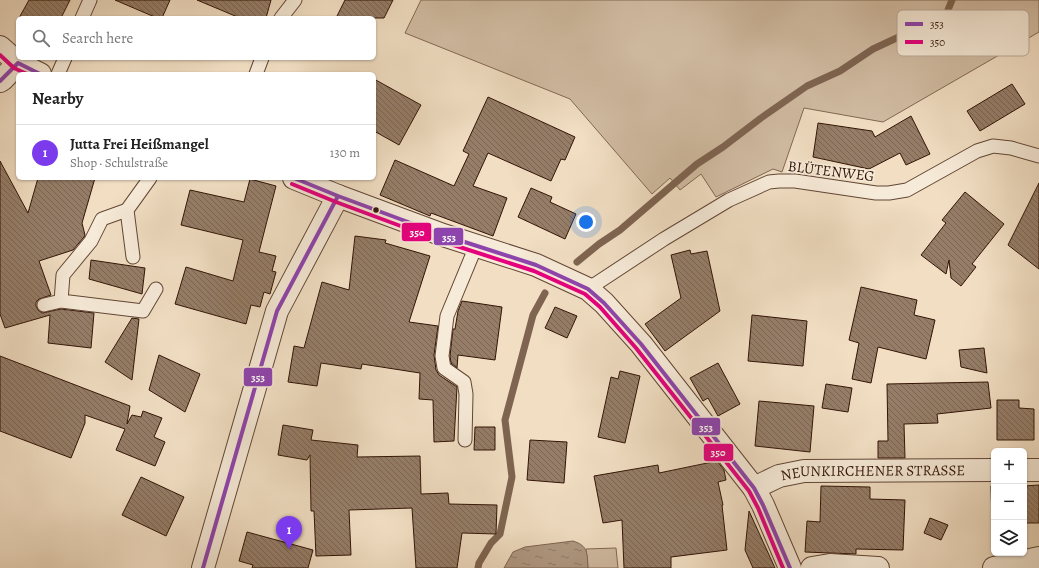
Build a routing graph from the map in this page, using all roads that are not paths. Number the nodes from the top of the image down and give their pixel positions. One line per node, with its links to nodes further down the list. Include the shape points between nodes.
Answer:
1 (90, 0): 3 (lane)
2 (295, 0): 4 (lane)
3 (83, 16)
4 (283, 16)
5 (0, 47): 8 (street)
6 (64, 60): 10 (lane)
7 (261, 60): 11 (lane)
8 (18, 63): 9 (street); 12 (street)
9 (36, 72)
10 (59, 72)
11 (257, 72)
12 (0, 81)
13 (1039, 156): 21 (lane, BLÜTENWEG, via 993,146 976,151 906,190 889,193 795,181 769,182 722,204)
14 (149, 180): 17 (lane)
15 (299, 180): 16 (street)
16 (338, 196): 18 (street, via 442,236); 30 (street, via 277,311)
17 (127, 210): 19 (lane); 22 (lane, via 102,219 91,241 63,275)
18 (476, 246): 21 (street, via 536,265); 24 (lane, via 447,316 442,356 444,368 464,382)
19 (133, 257)
20 (156, 289): 22 (lane, via 143,311)
21 (588, 289): 28 (street, via 641,344)
22 (61, 301): 23 (lane)
23 (44, 305)
24 (465, 440)
25 (991, 470): 28 (street, NEUNKIRCHENER STRASSE, via 804,471 779,476)
26 (1027, 470): 27 (street)
27 (1039, 470)
28 (754, 488): 31 (street)
29 (1039, 558): 34 (street)
30 (203, 568)
31 (790, 568)
32 (812, 568): 33 (street, via 830,565)
33 (878, 568)
34 (994, 568)

